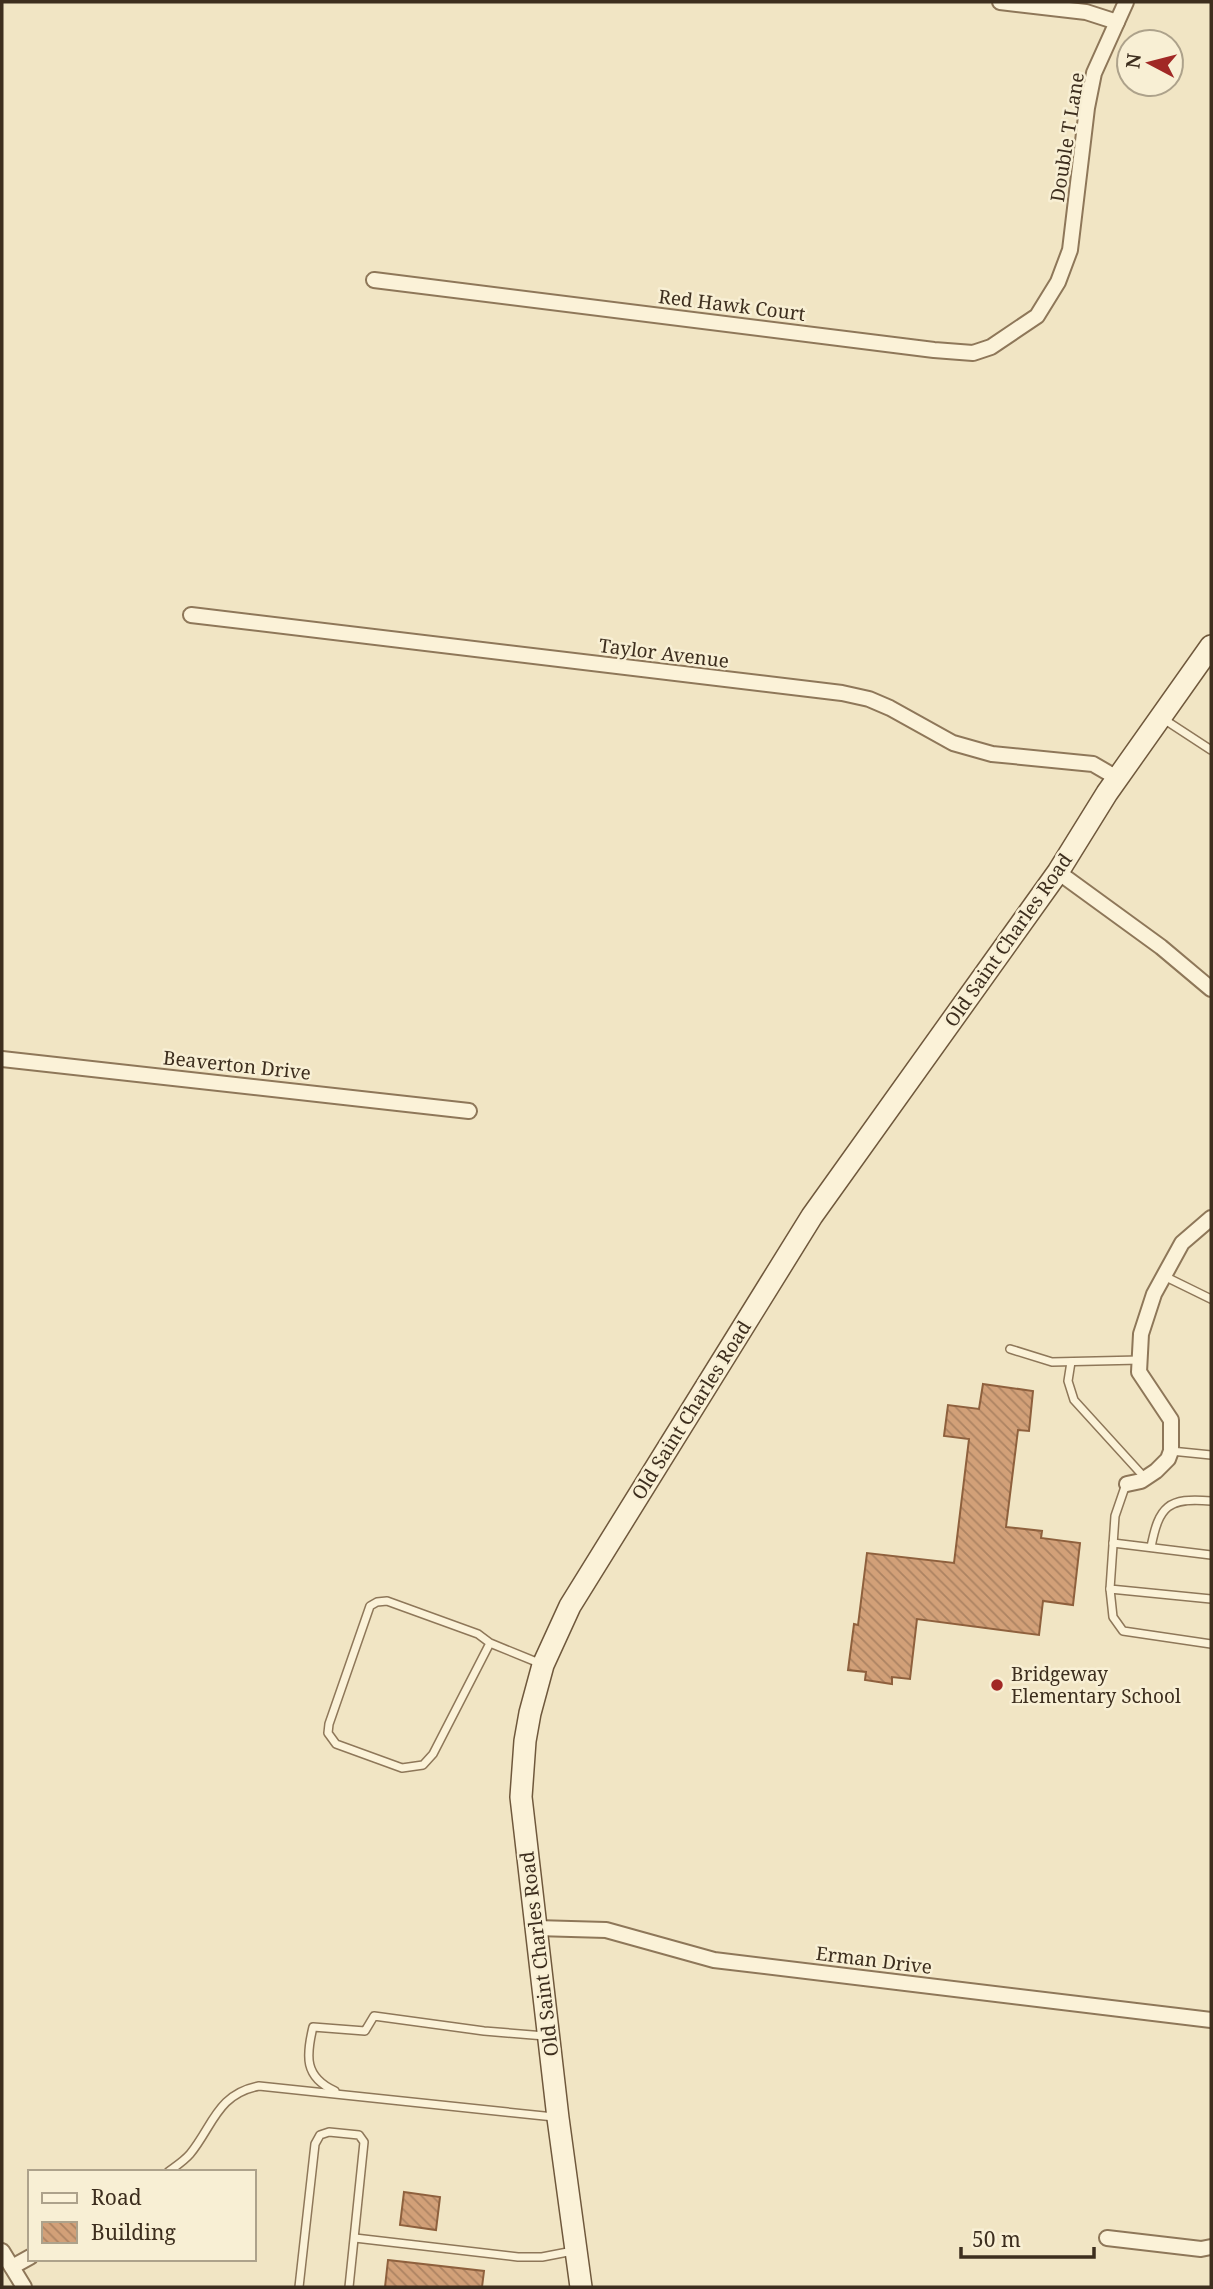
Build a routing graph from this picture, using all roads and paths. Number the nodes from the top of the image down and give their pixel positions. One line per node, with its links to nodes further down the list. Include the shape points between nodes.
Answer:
1 (1000, 2): 3 (street, via 1086,12)
2 (1126, 2): 3 (street, Double T Lane)
3 (1117, 22): 5 (street, Double T Lane, via 1094,73 1070,250)
4 (374, 280): 5 (street, Red Hawk Court, via 973,353 1008,338 1037,316)
5 (1058, 282)
6 (191, 615): 10 (street, Taylor Avenue, via 842,693 890,708 953,743 992,754 1093,764)
7 (1208, 656): 8 (street, Old Saint Charles Road)
8 (1161, 717): 9 (lane); 10 (street, Old Saint Charles Road)
9 (1211, 750)
10 (1117, 778): 11 (street, Old Saint Charles Road)
11 (1058, 872): 12 (street); 33 (street, Old Saint Charles Road, via 813,1216 570,1606)
12 (1211, 989)
13 (2, 1059): 14 (street, Beaverton Drive)
14 (469, 1111)
15 (1211, 1218): 16 (street, via 1182,1243)
16 (1164, 1276): 17 (lane); 19 (street, via 1141,1334)
17 (1211, 1299)
18 (1010, 1349): 20 (lane, via 1052,1362)
19 (1140, 1360): 20 (lane); 21 (street, via 1139,1372 1171,1420)
20 (1071, 1362): 23 (lane, via 1068,1381 1074,1400)
21 (1171, 1451): 22 (lane); 23 (street)
22 (1211, 1455)
23 (1145, 1478): 24 (street)
24 (1127, 1484): 26 (lane, via 1115,1516)
25 (1211, 1501): 27 (lane, via 1182,1499 1168,1507 1156,1521)
26 (1113, 1543): 27 (lane); 29 (lane)
27 (1152, 1547): 28 (lane)
28 (1211, 1555)
29 (1110, 1589): 30 (lane); 32 (lane, via 1113,1617 1123,1631)
30 (1211, 1599)
31 (490, 1643): 31 (lane, via 478,1634 387,1601 377,1602 370,1606 328,1733 336,1744 402,1768 423,1765); 33 (lane)
32 (1211, 1644)
33 (543, 1665): 34 (street, Old Saint Charles Road, via 525,1741 522,1797)
34 (536, 1928): 35 (street, Erman Drive, via 606,1930 714,1960); 36 (street, Old Saint Charles Road)
35 (1211, 2020)
36 (549, 2036): 37 (lane, via 374,2016 365,2031 313,2027 308,2054 312,2073); 38 (street, Old Saint Charles Road)
37 (341, 2094): 38 (lane); 39 (lane, via 269,2086 243,2091 217,2111 188,2156)
38 (558, 2118): 43 (street, Old Saint Charles Road)
39 (170, 2170)
40 (355, 2238): 43 (lane, via 518,2257); 48 (lane, via 364,2142 359,2135 323,2133 315,2144); 49 (lane)
41 (1107, 2238): 42 (street)
42 (1211, 2247)
43 (576, 2250): 50 (street, Old Saint Charles Road)
44 (2, 2251): 46 (street)
45 (28, 2258): 46 (street)
46 (12, 2267): 47 (street)
47 (24, 2287)
48 (299, 2287)
49 (349, 2287)
50 (581, 2287)

